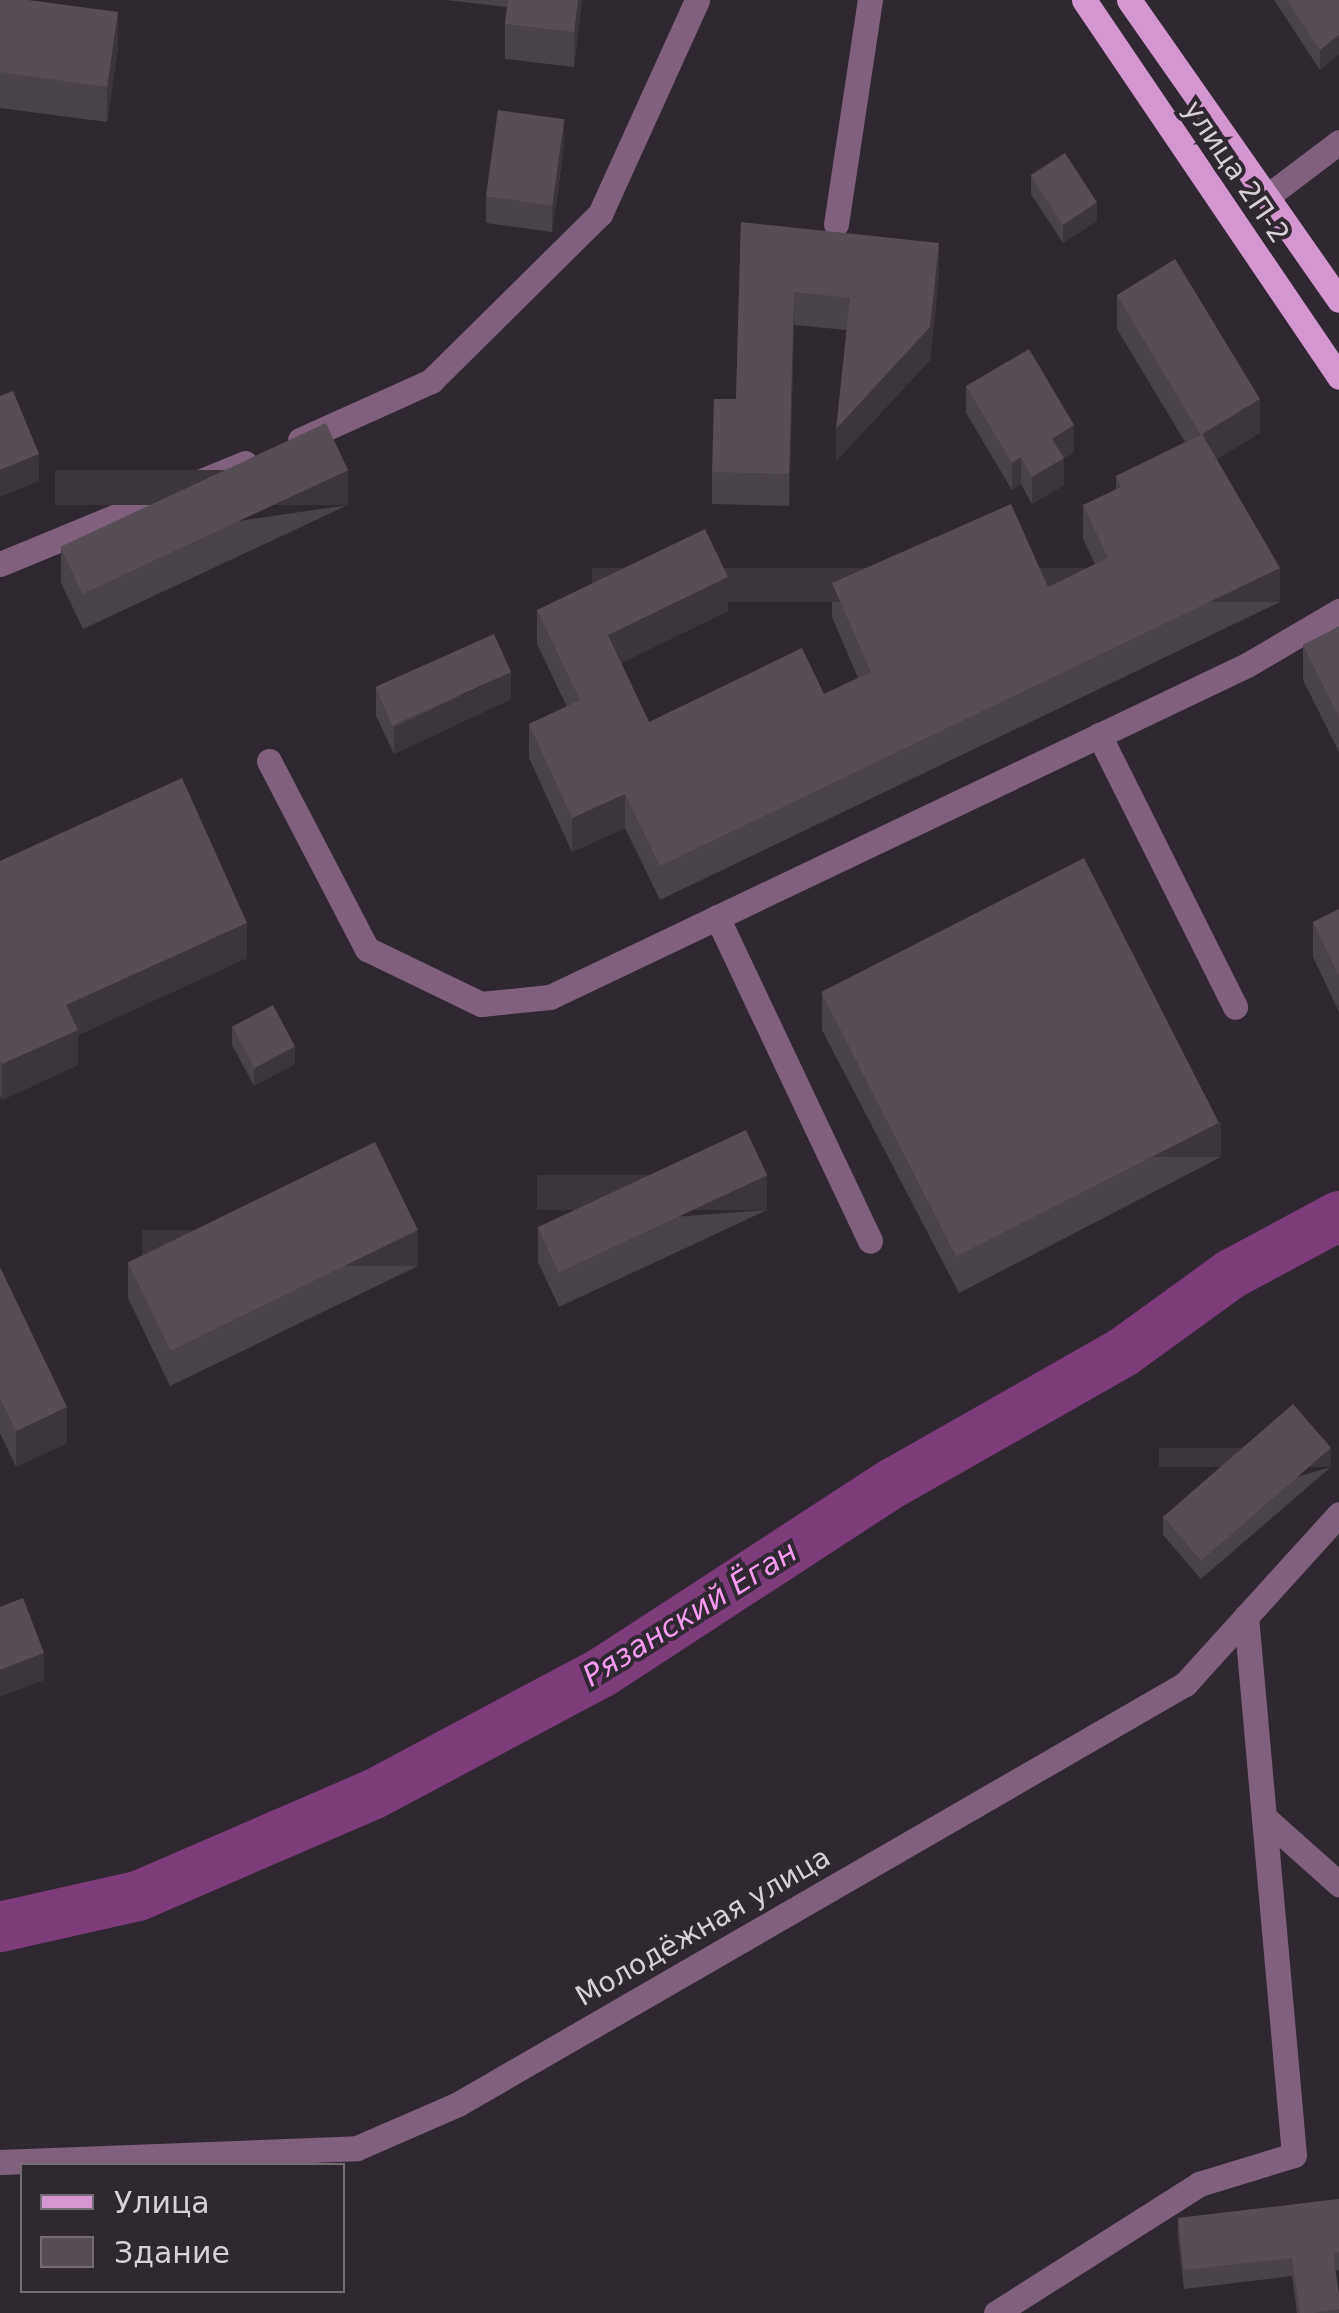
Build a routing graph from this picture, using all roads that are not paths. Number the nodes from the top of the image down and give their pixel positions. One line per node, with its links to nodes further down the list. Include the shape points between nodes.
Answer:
1 (697, 0): 10 (street, via 600,214 431,381)
2 (870, 0): 7 (street)
3 (1084, 0): 9 (main road, улица 2П-2)
4 (1129, 0): 6 (main road, улица 2П-2)
5 (1339, 142): 6 (street)
6 (1269, 195): 8 (main road, улица 2П-2)
7 (836, 224)
8 (1339, 300)
9 (1339, 377)
10 (0, 564)
11 (1339, 611): 12 (street)
12 (1099, 735): 14 (street); 15 (street)
13 (268, 761): 14 (street, via 366,949 481,1004 550,997)
14 (717, 917): 16 (street)
15 (1235, 1008)
16 (870, 1241)
17 (1339, 1514): 18 (street, Молодёжная улица)
18 (1246, 1616): 19 (street); 21 (street, Молодёжная улица, via 1185,1684 458,2104 357,2148)
19 (1264, 1817): 20 (street); 22 (street, via 1294,2155 1198,2184)
20 (1339, 1884)
21 (0, 2162)
22 (996, 2313)

